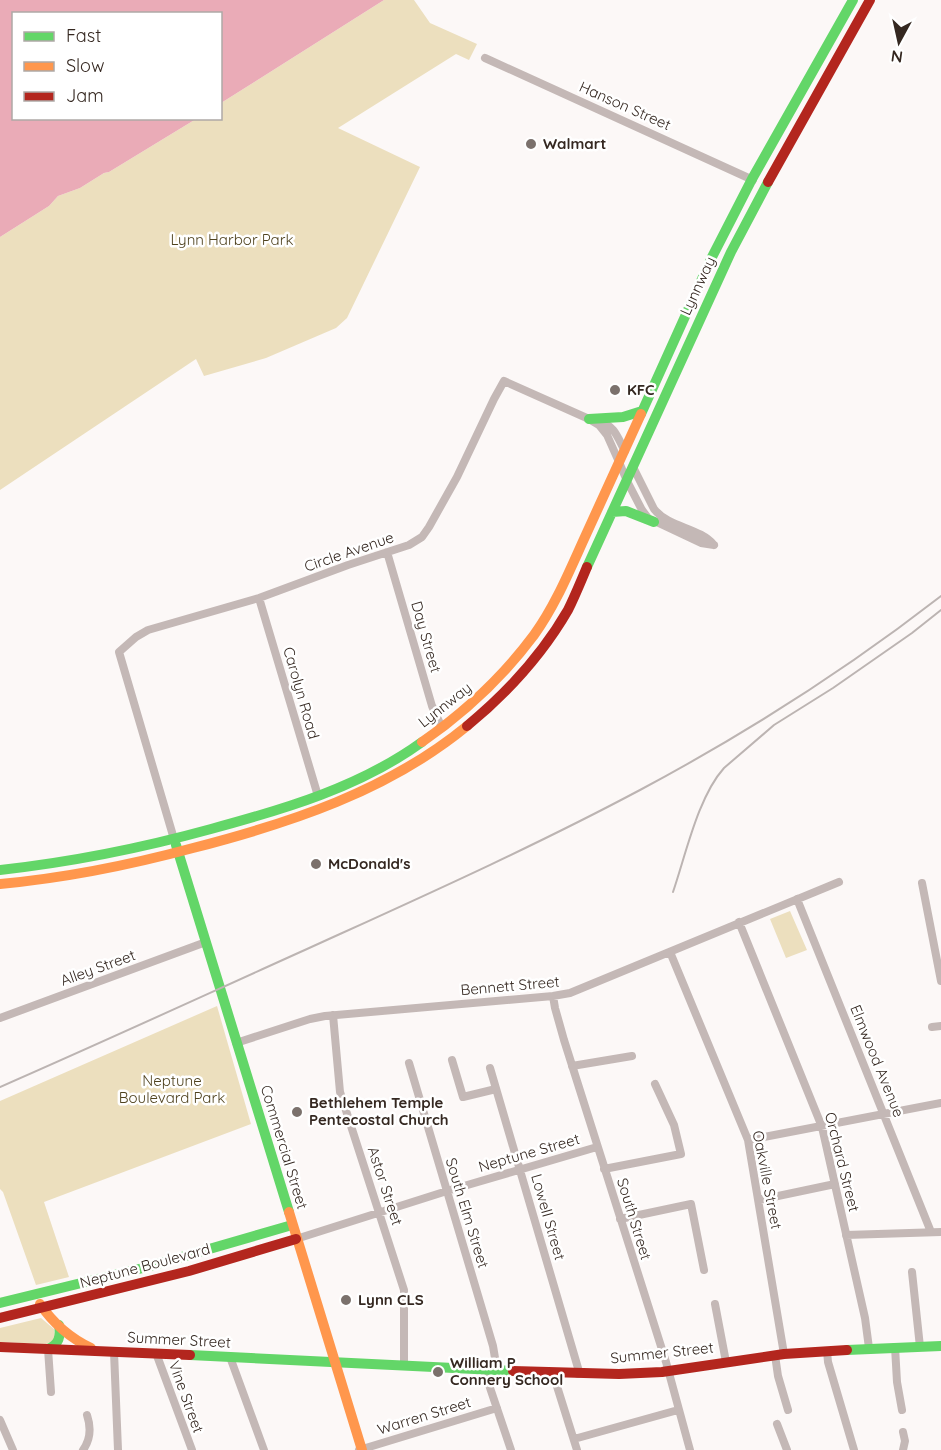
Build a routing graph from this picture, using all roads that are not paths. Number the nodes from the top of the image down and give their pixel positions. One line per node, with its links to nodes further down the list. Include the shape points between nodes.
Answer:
1 (853, 0): 4 (main road, Lynnway)
2 (870, 0): 5 (main road, Lynnway)
3 (485, 58): 4 (street, Hanson Street)
4 (752, 179): 5 (street); 6 (main road, Lynnway)
5 (766, 185): 10 (main road, Lynnway, via 714,287)
6 (642, 411): 7 (main road, via 622,418); 8 (main road, Lynnway)
7 (589, 419): 8 (street, via 610,426); 9 (street, via 605,433); 14 (street, Circle Avenue, via 504,381 426,532 414,543)
8 (624, 451): 9 (main road, Lynnway); 10 (street)
9 (620, 462): 11 (street); 16 (main road, Lynnway, via 543,623 501,678)
10 (633, 467): 11 (main road, Lynnway); 13 (street, via 657,514 714,545)
11 (627, 481): 12 (main road, Lynnway); 13 (street, via 644,513)
12 (612, 512): 13 (main road, via 626,511); 19 (main road, Lynnway, via 571,603 547,644 513,686 470,725 412,765 339,802 289,821)
13 (654, 522)
14 (387, 552): 15 (street, Circle Avenue); 16 (street, Day Street)
15 (259, 598): 17 (street, Carolyn Road); 18 (street, Circle Avenue, via 148,630 119,652)
16 (442, 729): 17 (main road, Lynnway, via 379,767)
17 (318, 796): 18 (main road, Lynnway)
18 (174, 839): 19 (main road); 20 (main road, Lynnway, via 64,862)
19 (178, 852): 23 (main road, Lynnway, via 80,873); 26 (main road, Commercial Street)
20 (0, 870)
21 (839, 882): 24 (street, Bennett Street)
22 (922, 883): 28 (street)
23 (0, 884)
24 (797, 899): 25 (street, Bennett Street); 41 (street, Elmwood Avenue)
25 (738, 922): 27 (street, Bennett Street); 42 (street, Orchard Street)
26 (206, 942): 31 (street, Alley Street); 32 (main road, Commercial Street)
27 (670, 952): 29 (street, Bennett Street, via 583,989); 43 (street, Oakville Street)
28 (941, 981)
29 (553, 996): 30 (street, Bennett Street); 36 (street, South Street)
30 (333, 1015): 32 (street, Bennett Street); 50 (street, Astor Street, via 340,1092)
31 (0, 1018)
32 (236, 1042): 52 (main road, Commercial Street)
33 (632, 1056): 36 (street)
34 (452, 1060): 39 (street, via 463,1097)
35 (408, 1063): 48 (street, South Elm Street)
36 (572, 1065): 44 (street, South Street)
37 (490, 1068): 39 (street, Lowell Street)
38 (655, 1084): 45 (street, via 674,1125 681,1154)
39 (496, 1089): 46 (street, Lowell Street)
40 (941, 1103): 41 (street)
41 (884, 1114): 42 (street); 53 (street, Elmwood Avenue)
42 (822, 1127): 43 (street); 47 (street, Orchard Street)
43 (748, 1140): 49 (street, Oakville Street)
44 (597, 1148): 45 (street, South Street); 46 (street, Neptune Street)
45 (604, 1169): 51 (street, South Street)
46 (521, 1171): 48 (street, Neptune Street); 84 (street, Lowell Street)
47 (835, 1184): 49 (street); 55 (street, Orchard Street)
48 (447, 1191): 50 (street, Neptune Street); 81 (street, South Elm Street)
49 (759, 1200): 75 (street, Oakville Street)
50 (380, 1213): 56 (street, Neptune Street); 79 (street, Astor Street, via 404,1290)
51 (620, 1219): 57 (street, via 692,1204); 82 (street, South Street)
52 (292, 1226): 56 (main road, Commercial Street); 59 (main road, Neptune Boulevard, via 172,1262)
53 (931, 1232): 54 (street); 55 (street)
54 (941, 1232)
55 (846, 1235): 69 (street, Orchard Street)
56 (296, 1239): 62 (main road, Neptune Boulevard); 78 (main road, Commercial Street)
57 (704, 1270)
58 (912, 1272): 68 (street)
59 (36, 1295): 60 (main road, Neptune Boulevard); 62 (main road, Summer Street)
60 (0, 1304)
61 (716, 1304): 77 (street)
62 (42, 1308): 63 (main road, Neptune Boulevard); 64 (main road, Summer Street)
63 (0, 1318)
64 (58, 1325): 70 (main road, via 59,1341); 71 (main road, Summer Street, via 82,1345)
65 (941, 1346): 68 (main road, Summer Street)
66 (0, 1347): 70 (main road, Summer Street)
67 (895, 1347): 68 (main road, Summer Street); 69 (main road, Summer Street); 89 (street)
68 (920, 1347)
69 (869, 1348): 72 (main road, Summer Street)
70 (48, 1349): 71 (main road, Summer Street); 85 (street)
71 (98, 1351): 73 (main road, Summer Street)
72 (827, 1351): 75 (main road, Summer Street); 105 (street)
73 (114, 1352): 74 (main road, Summer Street); 97 (street)
74 (156, 1353): 76 (main road, Summer Street); 98 (street, Vine Street)
75 (779, 1355): 77 (main road, Summer Street); 88 (street, Oakville Street, via 777,1372)
76 (231, 1357): 78 (main road, Summer Street); 99 (street)
77 (726, 1362): 82 (main road, Summer Street)
78 (335, 1363): 79 (main road, Summer Street); 100 (main road, Commercial Street)
79 (404, 1365): 80 (main road, Summer Street)
80 (484, 1370): 81 (main road, Summer Street); 86 (street)
81 (497, 1371): 83 (main road, Summer Street)
82 (668, 1371): 84 (main road, Summer Street); 87 (street, South Street)
83 (557, 1373): 84 (main road, Summer Street); 94 (street)
84 (578, 1374)
85 (51, 1392)
86 (497, 1408): 100 (street, Warren Street); 101 (street)
87 (678, 1410): 94 (street); 103 (street, South Street)
88 (788, 1410)
89 (902, 1410)
90 (87, 1415): 96 (street, via 90,1433)
91 (0, 1420): 95 (street)
92 (777, 1424): 104 (street)
93 (903, 1432): 106 (street)
94 (574, 1439): 102 (street)
95 (13, 1450)
96 (83, 1450)
97 (118, 1450)
98 (192, 1450)
99 (264, 1450)
100 (361, 1450)
101 (511, 1450)
102 (578, 1450)
103 (690, 1450)
104 (787, 1450)
105 (854, 1450)
106 (903, 1450)

